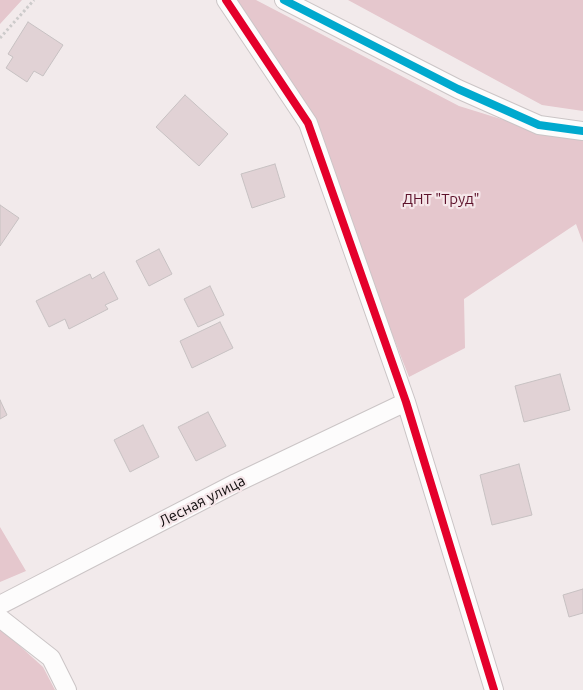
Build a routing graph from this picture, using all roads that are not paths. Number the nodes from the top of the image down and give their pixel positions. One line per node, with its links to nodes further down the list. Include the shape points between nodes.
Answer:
1 (226, 0): 4 (street, via 308,123)
2 (284, 0): 3 (street, via 458,89 538,125)
3 (583, 131)
4 (406, 402): 5 (street, Лесная улица, via 236,483); 8 (street)
5 (0, 605)
6 (0, 618): 7 (street, via 51,658)
7 (67, 690)
8 (494, 690)

